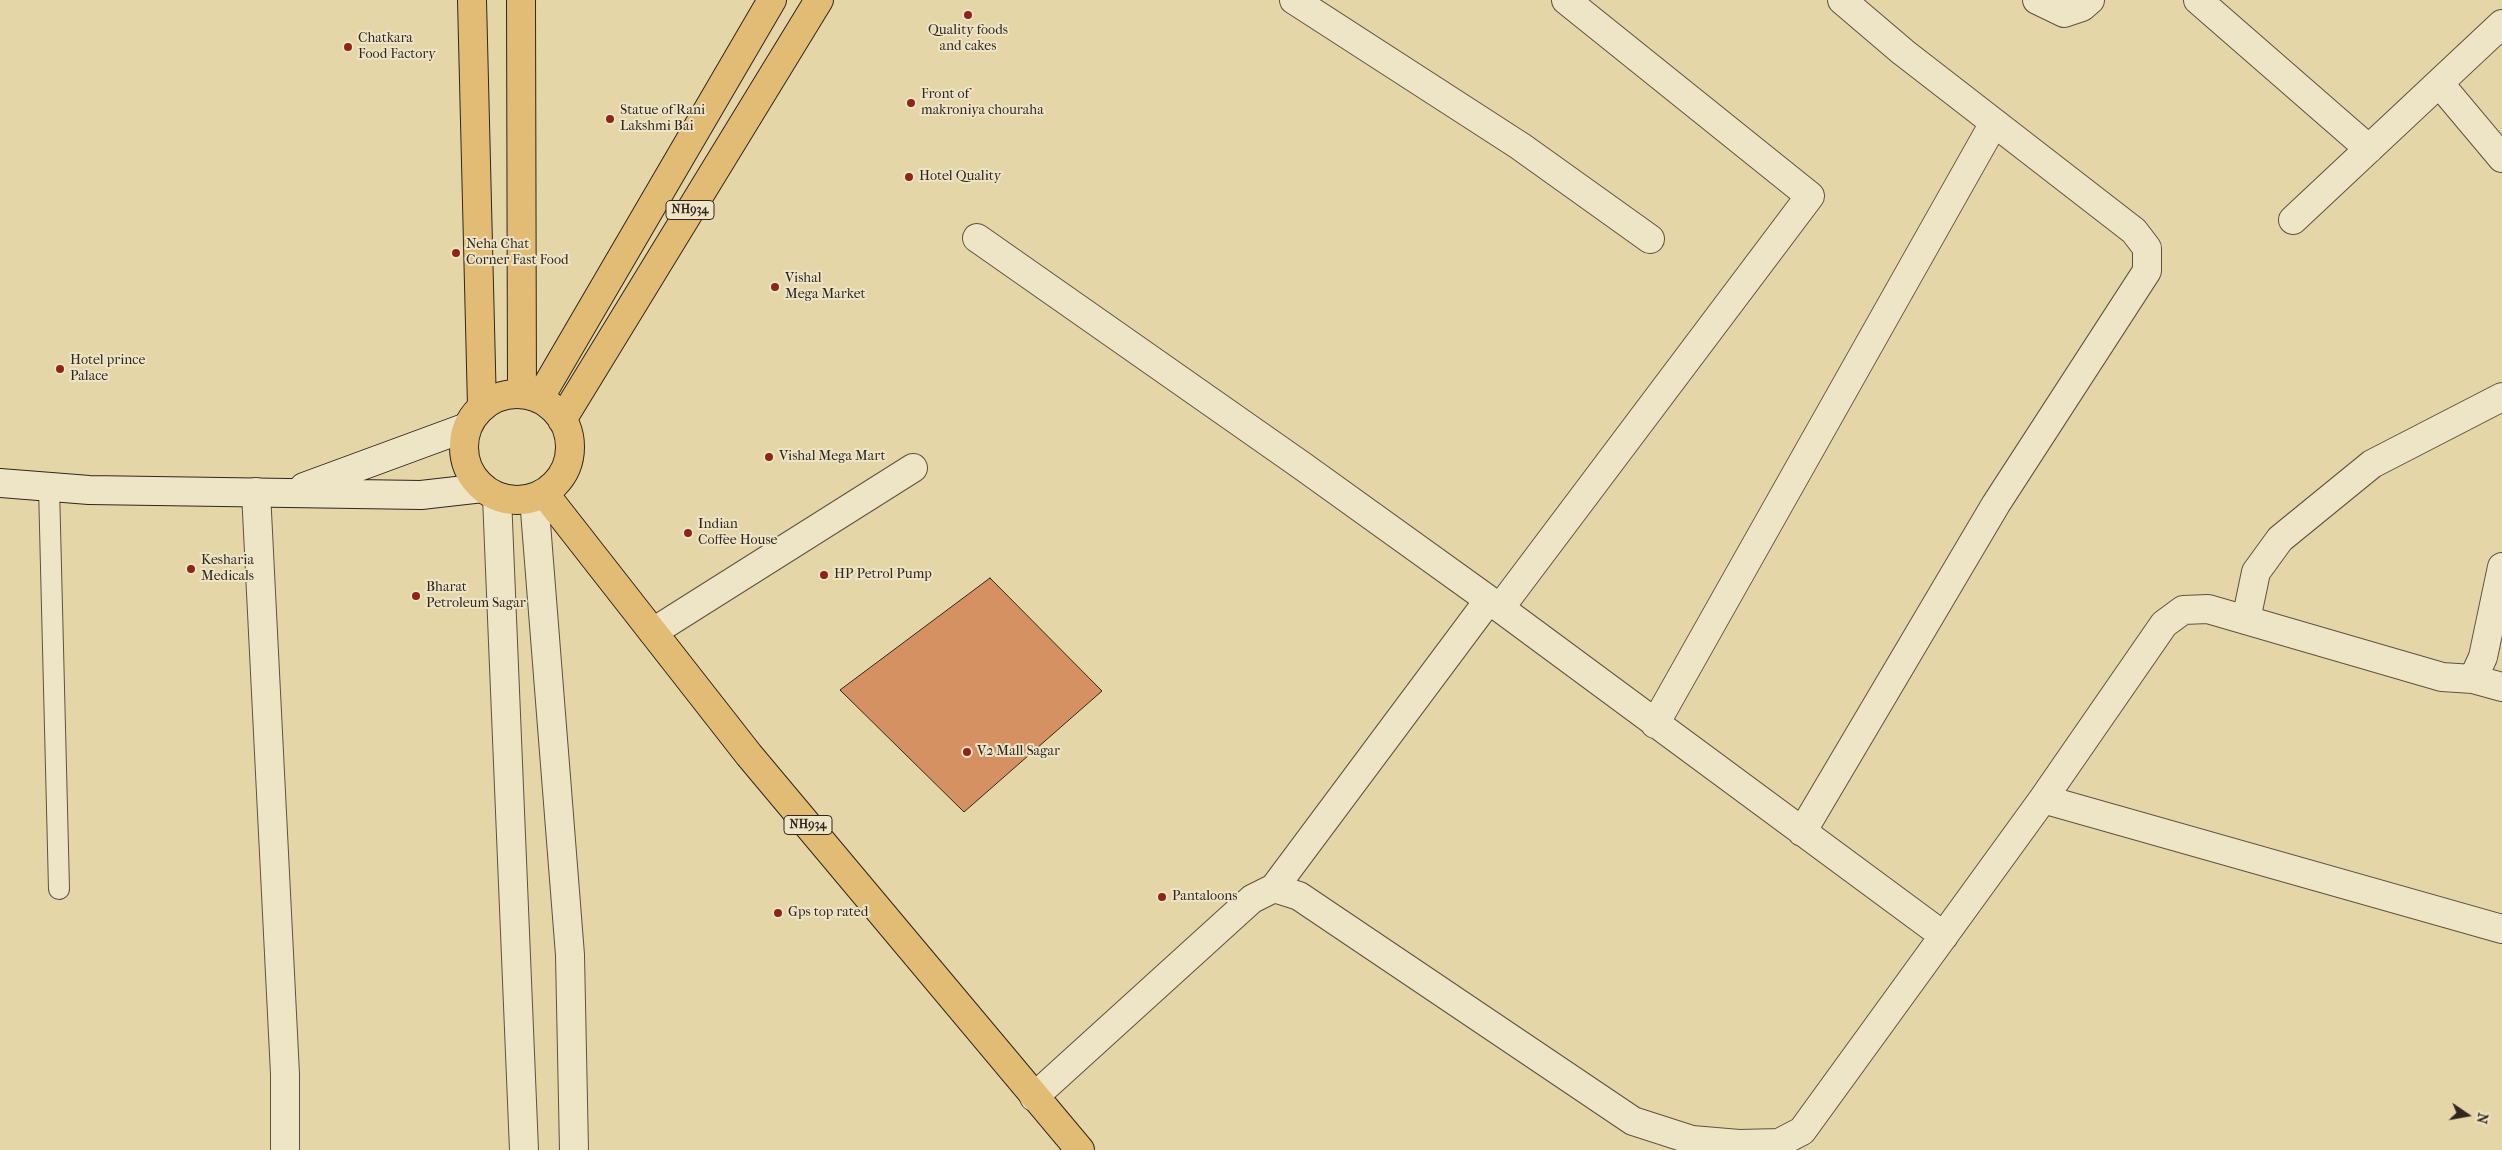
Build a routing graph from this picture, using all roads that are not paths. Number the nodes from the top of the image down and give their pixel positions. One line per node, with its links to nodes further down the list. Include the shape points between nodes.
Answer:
1 (472, 0): 21 (main road)
2 (521, 0): 19 (main road)
3 (772, 0): 19 (main road, NH934)
4 (818, 0): 22 (main road, NH934)
5 (1294, 0): 18 (street, via 1520,146)
6 (1566, 0): 31 (street, via 1810,196)
7 (1842, 0): 13 (street)
8 (2037, 0): 9 (street, via 2064,13 2082,7)
9 (2090, 0)
10 (2198, 0): 14 (street)
11 (2502, 24): 12 (street)
12 (2440, 82): 14 (street); 15 (street)
13 (1994, 123): 36 (street); 38 (street, via 2134,231 2147,248 2147,271 1996,504)
14 (2369, 149): 16 (street)
15 (2502, 158)
16 (2293, 220)
17 (977, 238): 31 (street)
18 (1650, 239)
19 (530, 396): 21 (main road, via 501,396); 22 (main road, via 552,407)
20 (2502, 397): 32 (street, via 2372,464 2280,539 2256,572)
21 (475, 417): 27 (main road, via 464,449 469,471); 28 (street)
22 (562, 420): 29 (main road, via 569,435 566,467 557,482)
23 (913, 468): 33 (street)
24 (0, 483): 25 (street)
25 (49, 487): 26 (street); 40 (lane)
26 (256, 492): 28 (street); 44 (street, via 285,1074)
27 (490, 492): 28 (street, via 421,495); 29 (main road, via 515,501); 45 (street)
28 (288, 493)
29 (539, 495): 33 (main road, NH934); 46 (street, via 570,955)
30 (2502, 567): 34 (street, via 2483,657)
31 (1494, 604): 36 (street); 39 (street)
32 (2246, 620): 34 (street, via 2442,677); 37 (street, via 2208,609 2183,610 2164,624)
33 (652, 632): 43 (main road, NH934, via 749,755)
34 (2473, 679): 35 (street)
35 (2502, 687)
36 (1655, 724): 38 (street)
37 (2043, 799): 41 (street); 42 (street)
38 (1802, 832): 42 (street)
39 (1274, 888): 42 (street, via 1299,896 1634,1121 1692,1140 1739,1144 1779,1143 1802,1131); 43 (street, via 1252,899)
40 (59, 889)
41 (2502, 929)
42 (1944, 936)
43 (1034, 1097): 47 (main road, NH934)
44 (285, 1150)
45 (524, 1150)
46 (574, 1150)
47 (1080, 1150)

